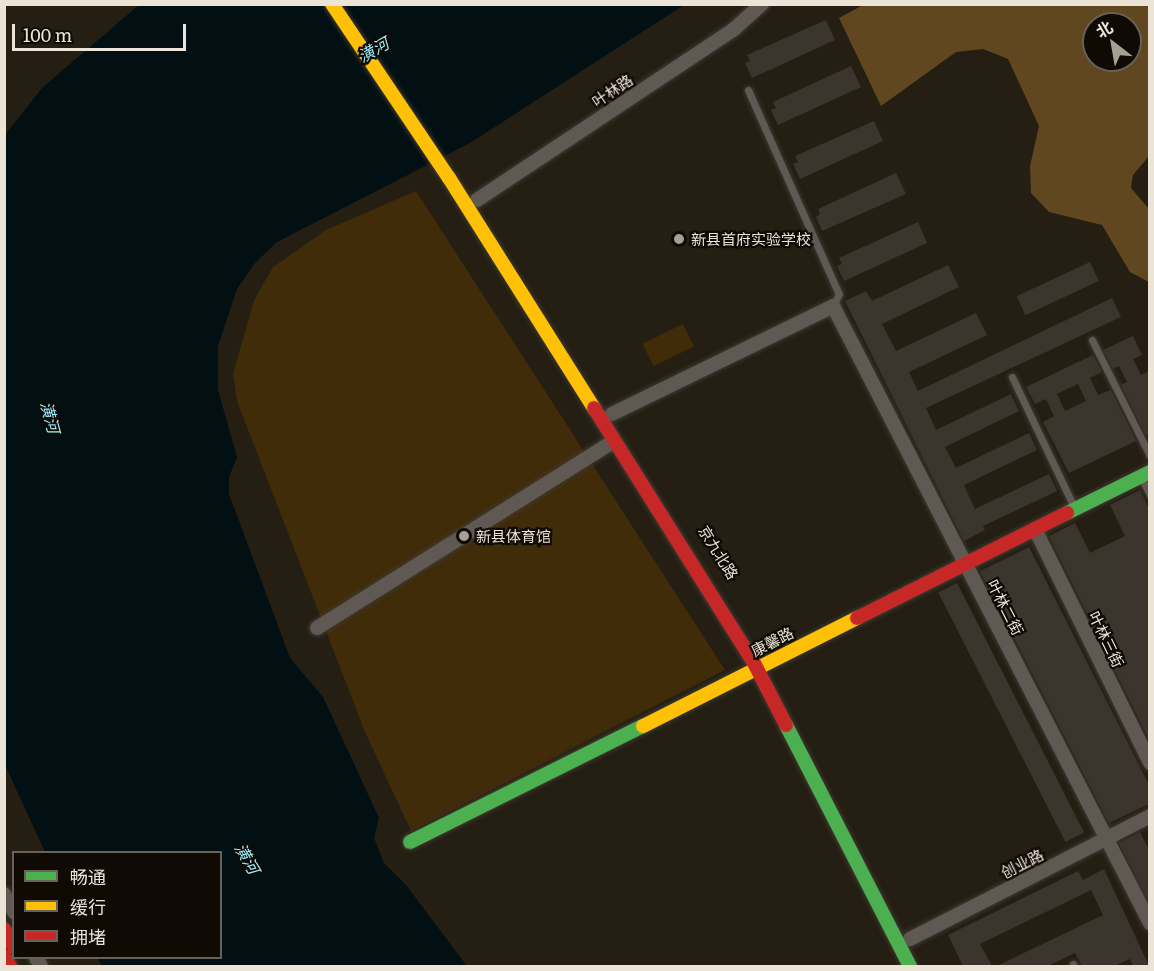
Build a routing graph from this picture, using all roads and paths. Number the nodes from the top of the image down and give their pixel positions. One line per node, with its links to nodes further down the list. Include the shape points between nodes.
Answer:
1 (332, 4): 5 (main road)
2 (346, 4): 5 (main road)
3 (762, 4): 6 (street, 叶林路, via 733,30)
4 (748, 90): 7 (lane, via 839,294)
5 (454, 174): 6 (main road, 京九北路); 11 (main road, 京九北路)
6 (477, 200): 10 (main road, 京九北路)
7 (833, 306): 10 (street); 17 (street, 叶林二街)
8 (1092, 340): 12 (lane)
9 (1012, 377): 15 (lane)
10 (612, 414): 19 (main road, 京九北路)
11 (614, 441): 18 (street); 19 (main road, 京九北路)
12 (1149, 456)
13 (1145, 475): 14 (lane); 15 (main road, 康馨路)
14 (1149, 495)
15 (1075, 509): 16 (main road, 康馨路)
16 (1035, 529): 17 (main road, 康馨路); 20 (street, 叶林三街)
17 (965, 564): 19 (main road, 康馨路); 22 (street, 叶林二街)
18 (317, 628)
19 (762, 664): 23 (main road, 康馨路); 28 (main road, 京九北路); 32 (main road, 京九北路)
20 (1149, 763)
21 (1149, 816): 22 (street, 创业路)
22 (1106, 838): 26 (street, 叶林二街); 28 (street, 创业路)
23 (410, 842)
24 (4, 894): 25 (street)
25 (12, 908)
26 (1149, 923)
27 (4, 929): 29 (main road)
28 (910, 939): 33 (main road, 京九北路)
29 (12, 943)
30 (4, 956): 31 (main road)
31 (10, 966)
32 (910, 966)
33 (924, 966)

